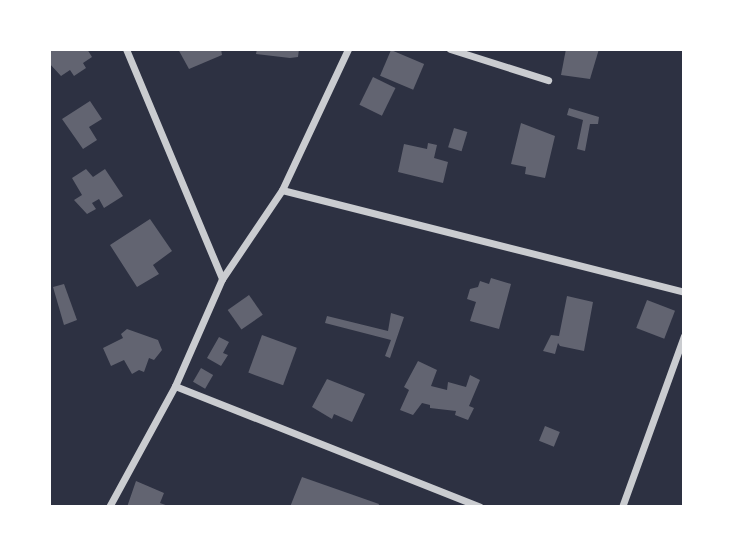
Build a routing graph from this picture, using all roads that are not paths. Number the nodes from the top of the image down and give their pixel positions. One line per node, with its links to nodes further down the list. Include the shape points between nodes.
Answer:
1 (126, 49): 6 (street)
2 (348, 49): 5 (street)
3 (450, 49): 4 (street)
4 (548, 80)
5 (282, 190): 6 (street); 7 (street)
6 (222, 279): 9 (street)
7 (684, 292)
8 (684, 336): 12 (street)
9 (176, 386): 10 (street); 11 (street)
10 (109, 507)
11 (480, 507)
12 (622, 507)

